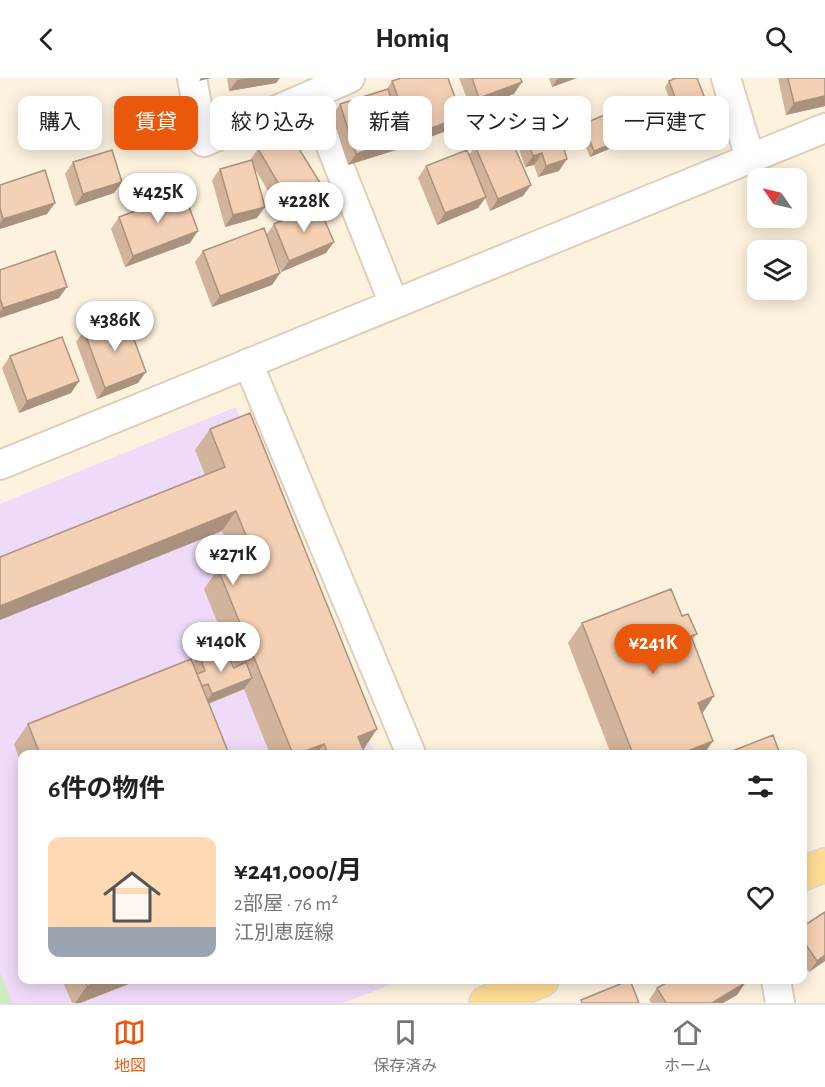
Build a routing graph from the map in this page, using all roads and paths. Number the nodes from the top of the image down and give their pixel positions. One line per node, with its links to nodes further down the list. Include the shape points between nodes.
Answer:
1 (192, 78): 6 (street, via 204,142)
2 (350, 78): 4 (street)
3 (726, 78): 8 (street)
4 (312, 96)
5 (825, 128): 8 (street)
6 (210, 139)
7 (333, 150): 9 (street)
8 (750, 158): 9 (street)
9 (394, 304): 10 (street)
10 (248, 363): 11 (street); 12 (street)
11 (0, 465)
12 (409, 750)
13 (825, 865): 14 (main road)
14 (807, 872)
15 (528, 984): 17 (main road)
16 (777, 984): 18 (street)
17 (500, 992)
18 (780, 1003)

